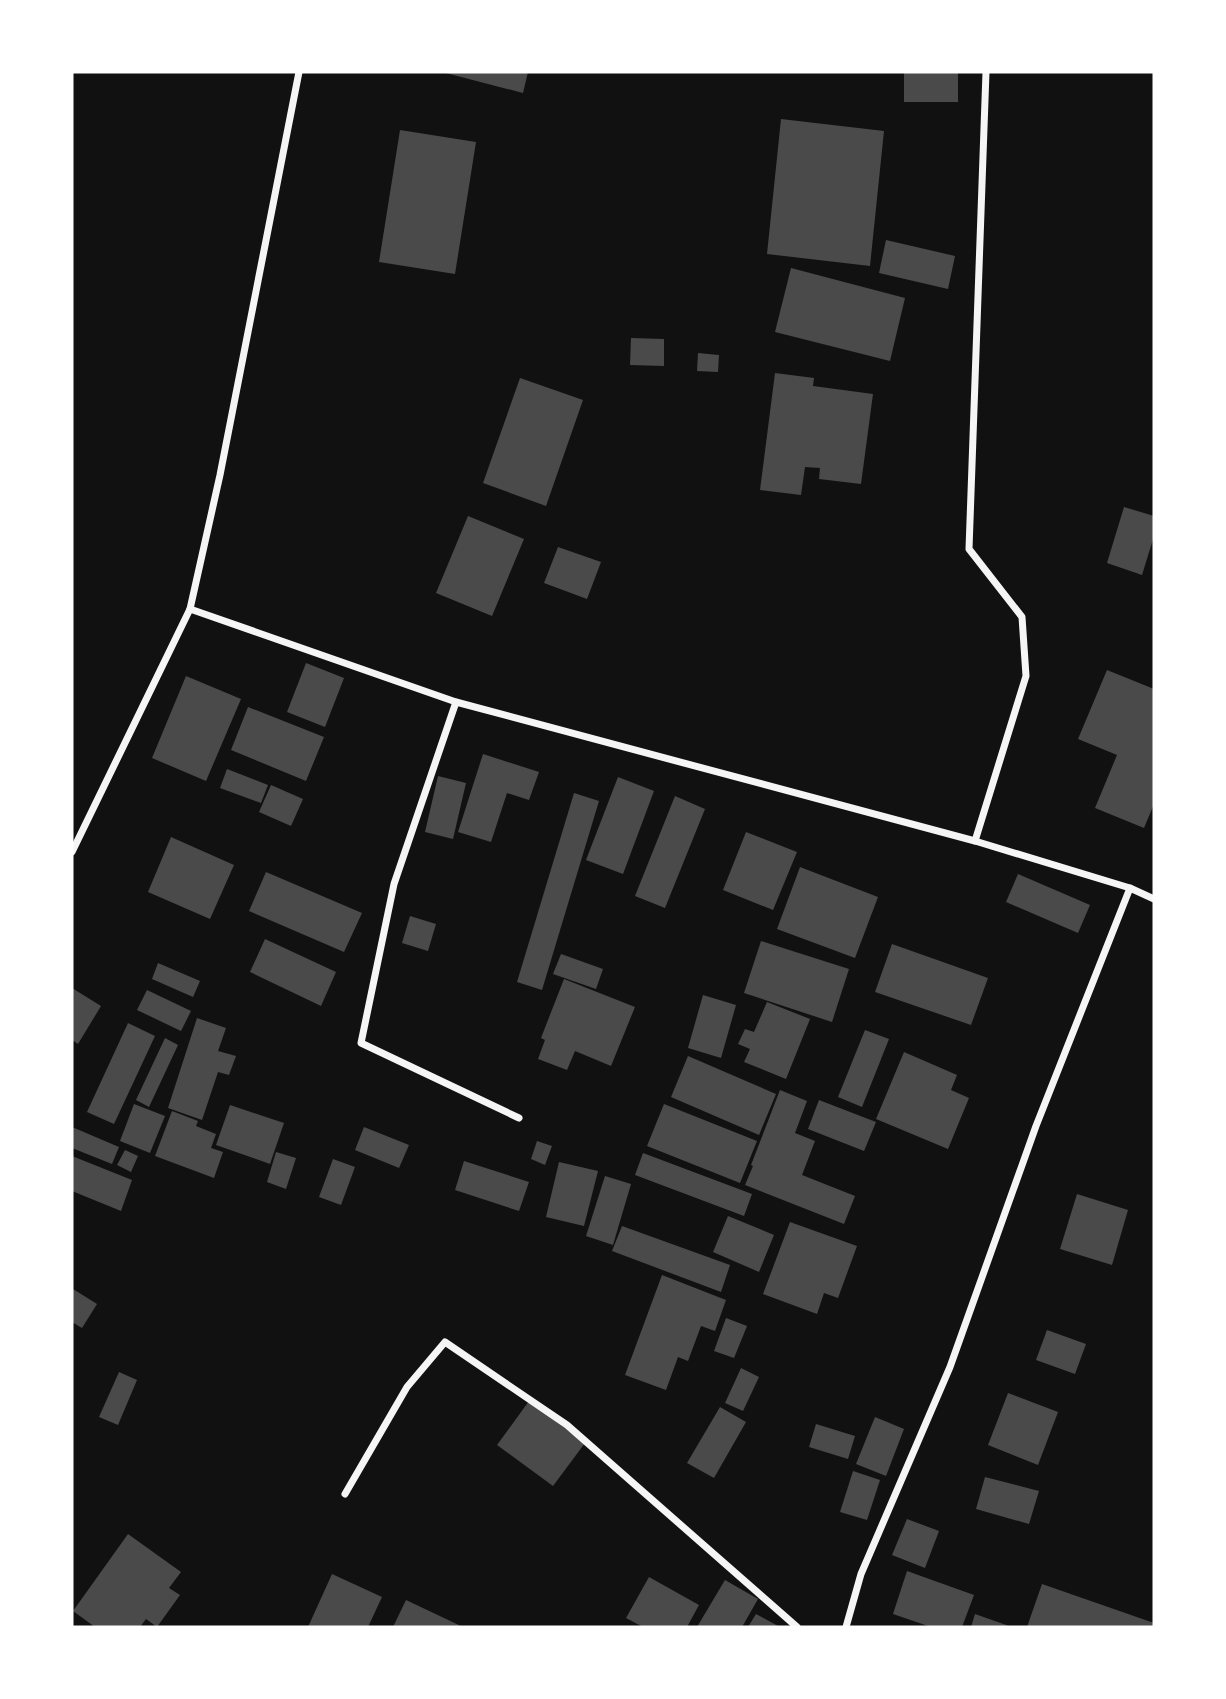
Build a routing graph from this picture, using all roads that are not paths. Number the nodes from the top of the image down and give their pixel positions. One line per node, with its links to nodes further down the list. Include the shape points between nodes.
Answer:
1 (299, 72): 3 (street)
2 (986, 72): 5 (street, via 969,549 1022,617 1026,676)
3 (190, 609): 4 (street); 6 (street)
4 (456, 702): 5 (street); 9 (street, via 394,884 361,1043)
5 (975, 841): 7 (street)
6 (72, 852)
7 (1130, 888): 8 (street); 12 (street, via 950,1367 861,1574)
8 (1154, 899)
9 (519, 1118)
10 (345, 1494): 11 (street, via 407,1387 445,1342 567,1425)
11 (797, 1627)
12 (846, 1627)

